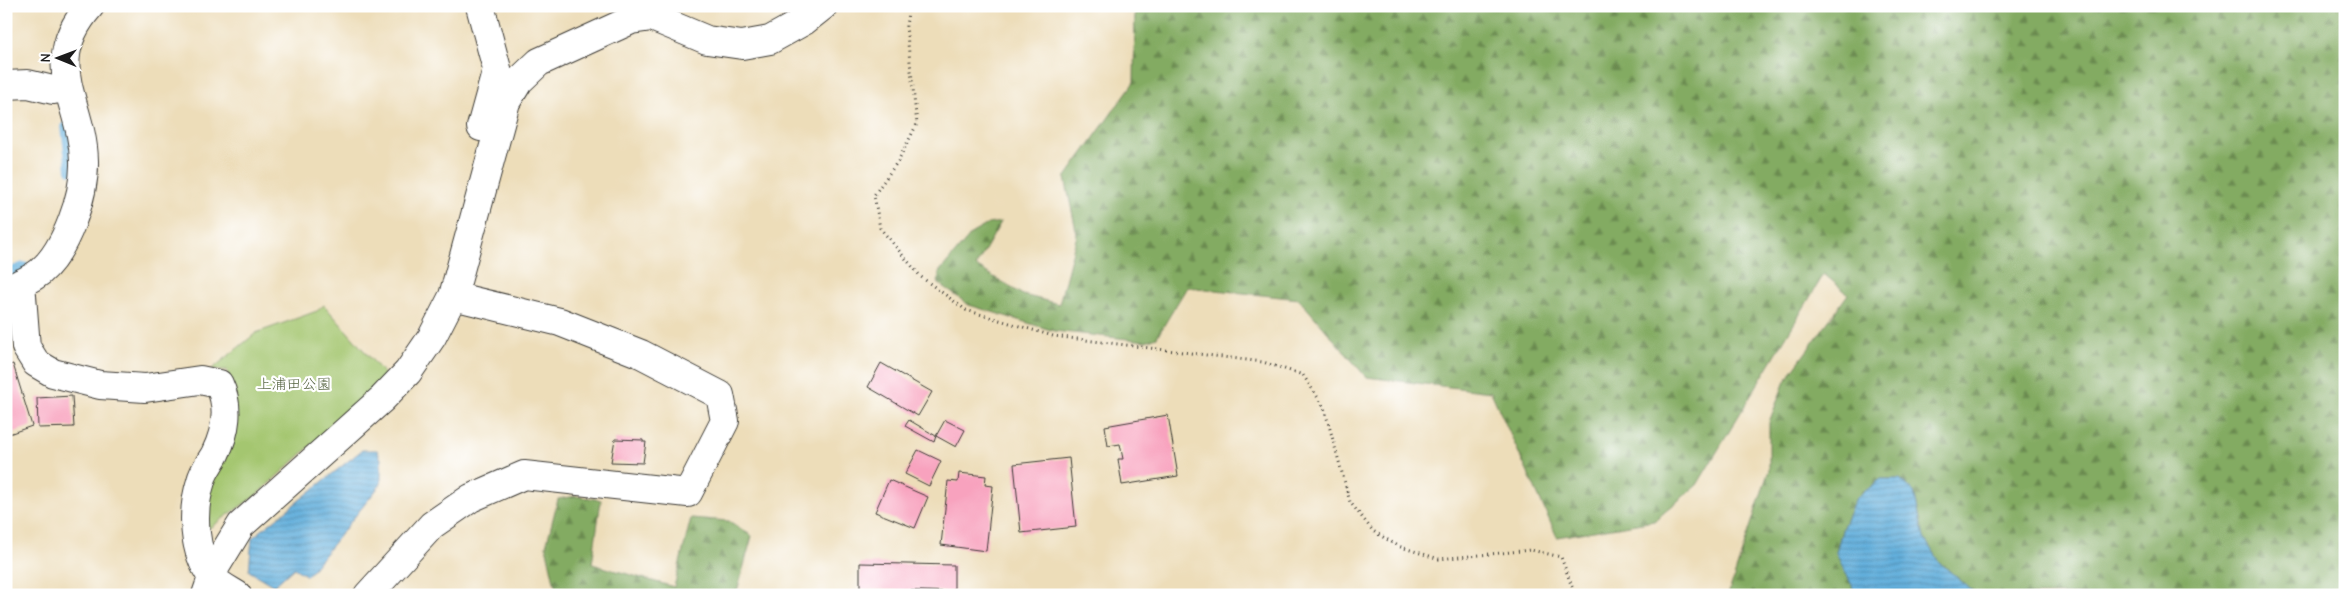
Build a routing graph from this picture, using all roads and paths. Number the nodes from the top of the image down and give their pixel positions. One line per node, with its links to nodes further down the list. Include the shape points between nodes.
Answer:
1 (90, 6): 6 (street, via 69,42)
2 (480, 6): 7 (street, via 497,69 482,120 474,169)
3 (823, 6): 7 (street, via 770,40 742,45 707,40 652,17 631,20 539,62 519,81 506,102)
4 (909, 6): 13 (path, via 906,26 917,124 898,161 874,195 880,228 921,277 966,310 1053,336 1263,362 1302,375 1324,407 1350,502 1374,531 1398,546 1439,559 1531,550 1562,557)
5 (6, 85): 6 (street)
6 (60, 88): 8 (street, via 80,135 84,162 79,196 69,228 54,254 40,272)
7 (488, 172): 9 (street)
8 (14, 286): 10 (street, via 26,347 36,363 53,373 100,385 145,388 200,380 219,384 225,397 225,425 218,448 201,481 195,516 196,543)
9 (453, 296): 10 (street, via 432,337 408,372 241,524 216,566); 12 (street, via 560,322 641,354 720,395 725,421 688,493 524,475 471,498 432,525)
10 (209, 586): 11 (street)
11 (237, 595)
12 (368, 595)
13 (1575, 595)

